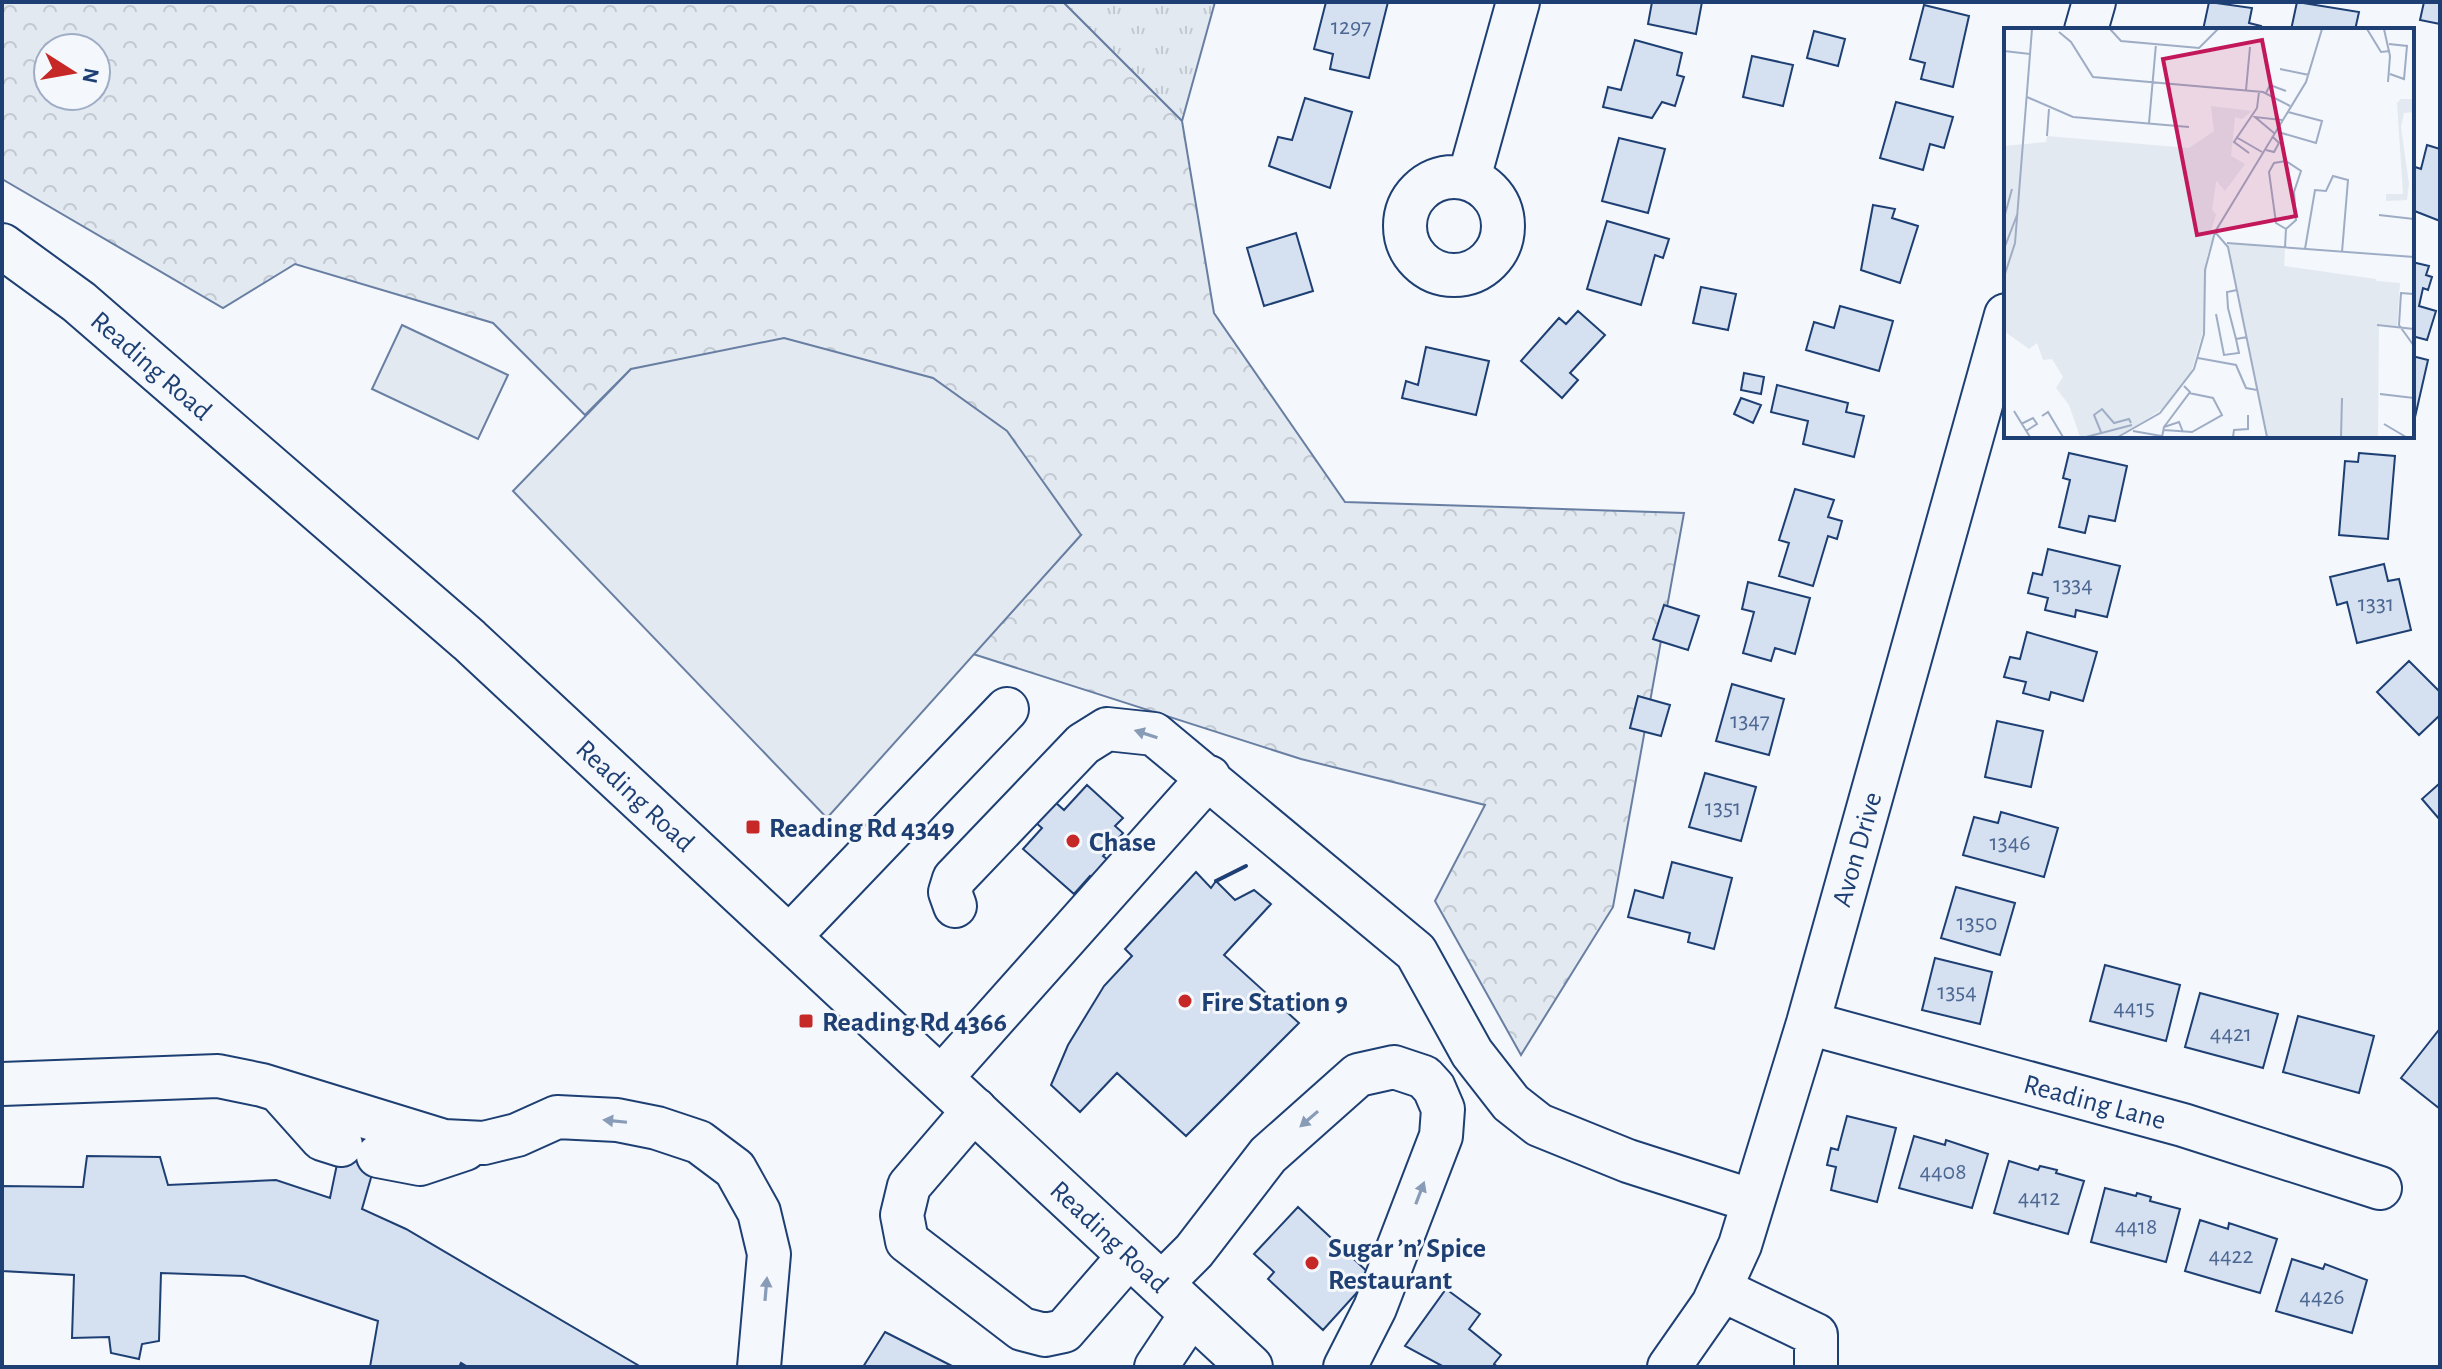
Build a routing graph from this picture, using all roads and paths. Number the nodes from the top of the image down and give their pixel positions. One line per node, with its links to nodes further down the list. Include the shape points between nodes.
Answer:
1 (1518, 2): 4 (street)
2 (2094, 2): 3 (street)
3 (2087, 28)
4 (1469, 178)
5 (2, 246): 10 (main road, Reading Road, via 79,302 376,557)
6 (2004, 322): 11 (street, Avon Drive)
7 (1007, 709): 10 (street)
8 (1209, 777): 9 (street, one-way to 9, via 1154,734 1107,729 1083,744 954,879 950,892); 12 (street, via 1416,952); 14 (street)
9 (955, 906)
10 (789, 937): 14 (main road, Reading Road)
11 (1808, 1023): 19 (street, Reading Lane, via 2183,1125); 20 (street, Avon Drive)
12 (1461, 1034): 13 (street); 20 (street, via 1511,1103 1539,1125 1628,1161)
13 (1424, 1077): 21 (street, one-way to 21, via 1394,1067 1358,1075 1268,1155 1194,1251); 27 (street, one-way to 13, via 1375,1308 1441,1136 1443,1109)
14 (941, 1078): 17 (main road, Reading Road)
15 (2, 1084): 16 (street, via 218,1076)
16 (279, 1091): 18 (street, via 444,1141); 18 (street, via 322,1139 359,1151 420,1164)
17 (975, 1109): 21 (main road, Reading Road); 21 (street, via 909,1186 902,1215 907,1241 1022,1329 1045,1335 1064,1331)
18 (484, 1143): 24 (street, one-way to 18, via 769,1254 759,1212 735,1169 699,1142 617,1120 557,1117)
19 (2380, 1188)
20 (1753, 1201): 22 (street, Avon Drive)
21 (1145, 1269): 23 (main road, Reading Road)
22 (1720, 1289): 28 (street, Avon Drive); 29 (street, via 1816,1335)
23 (1192, 1313): 25 (street); 26 (main road, Reading Road)
24 (759, 1367)
25 (1156, 1367)
26 (1250, 1367)
27 (1345, 1367)
28 (1669, 1367)
29 (1816, 1367)

